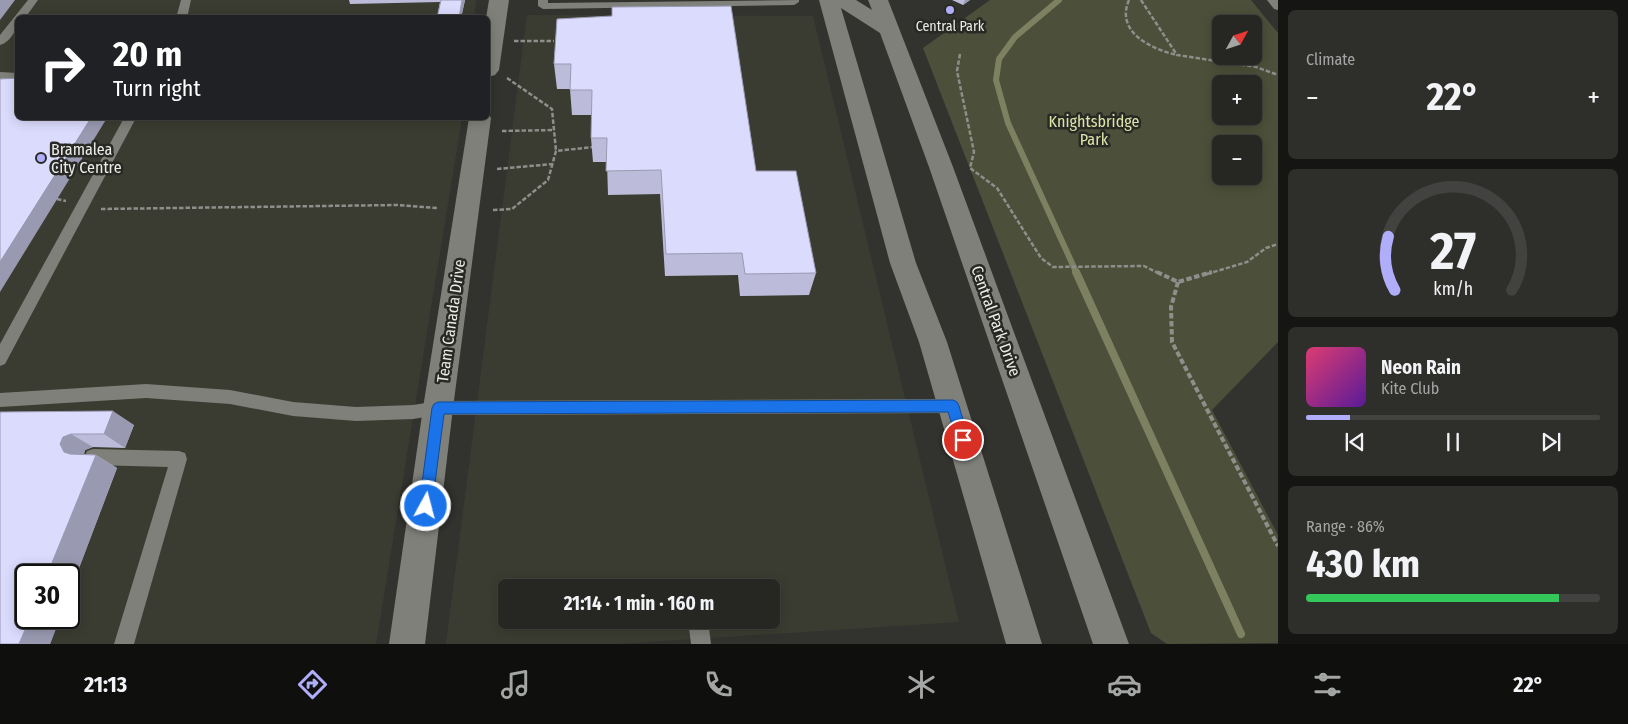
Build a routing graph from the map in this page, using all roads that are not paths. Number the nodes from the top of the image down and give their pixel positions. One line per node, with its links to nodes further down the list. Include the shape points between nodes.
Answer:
1 (33, 0): 10 (lane)
2 (186, 0): 11 (lane)
3 (499, 0): 15 (street)
4 (543, 0): 5 (lane, via 543,6)
5 (794, 0)
6 (829, 0): 22 (street, via 903,263 934,342)
7 (837, 0): 12 (street)
8 (1272, 0): 9 (lane)
9 (1278, 7)
10 (21, 15)
11 (183, 15)
12 (884, 15): 30 (street, Central Park Drive)
13 (15, 23): 14 (lane)
14 (0, 42)
15 (490, 54)
16 (0, 76): 17 (lane)
17 (15, 77)
18 (129, 120): 20 (lane)
19 (479, 125): 23 (street, Team Canada Drive)
20 (0, 359)
21 (0, 400): 23 (lane, via 146,391 230,397 356,414)
22 (953, 406): 23 (lane); 29 (street)
23 (438, 408): 27 (street, Team Canada Drive)
24 (92, 457): 26 (lane, via 179,459)
25 (699, 629): 28 (lane)
26 (124, 644)
27 (407, 644)
28 (701, 644)
29 (1024, 644)
30 (1111, 644)

